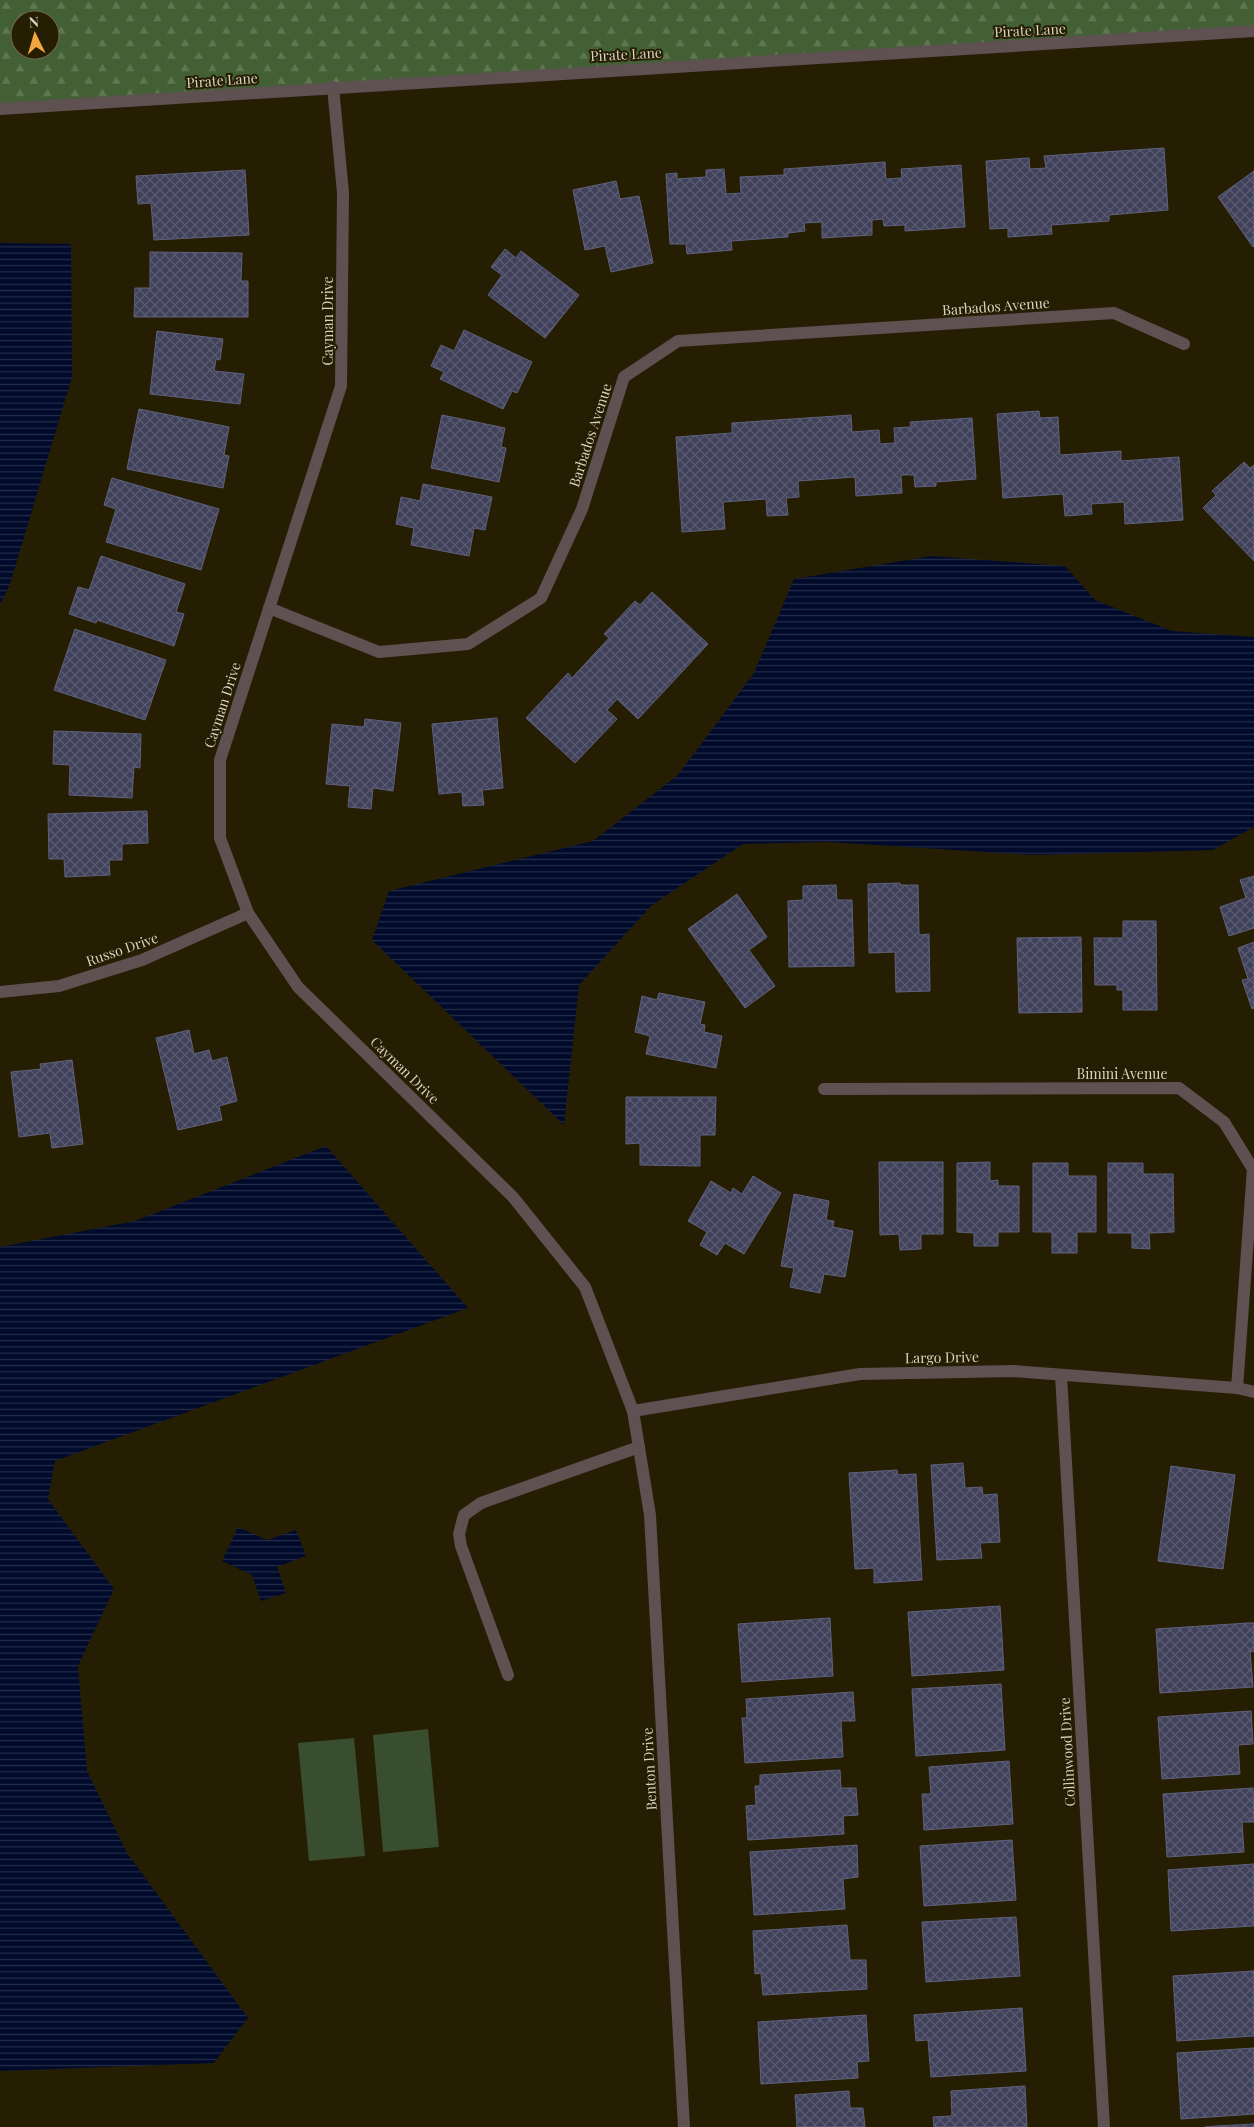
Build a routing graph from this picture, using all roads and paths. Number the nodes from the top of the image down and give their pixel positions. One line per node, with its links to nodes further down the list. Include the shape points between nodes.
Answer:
1 (1254, 31): 2 (street, Pirate Lane)
2 (333, 87): 3 (street, Pirate Lane); 5 (street, Cayman Drive, via 342,193 341,386)
3 (0, 110)
4 (1184, 344): 5 (street, Barbados Avenue, via 1114,313 678,341 624,378 582,510 541,598 468,644 379,652)
5 (270, 608): 6 (street, Cayman Drive, via 220,760 220,838)
6 (248, 913): 7 (street, Russo Drive, via 142,960 59,986); 12 (street, Cayman Drive, via 298,987 513,1197 586,1287)
7 (0, 992)
8 (824, 1089): 10 (street, Bimini Avenue, via 1179,1088 1224,1122 1252,1169)
9 (1061, 1375): 10 (street, Largo Drive); 12 (street, Largo Drive, via 1013,1371 860,1374); 16 (street, Collinwood Drive)
10 (1237, 1388): 11 (street, Largo Drive)
11 (1254, 1392)
12 (633, 1411): 13 (street, Benton Drive)
13 (639, 1447): 14 (street, via 480,1503 464,1515 459,1534 461,1546); 15 (street, Benton Drive, via 650,1515)
14 (508, 1675)
15 (684, 2127)
16 (1104, 2127)

